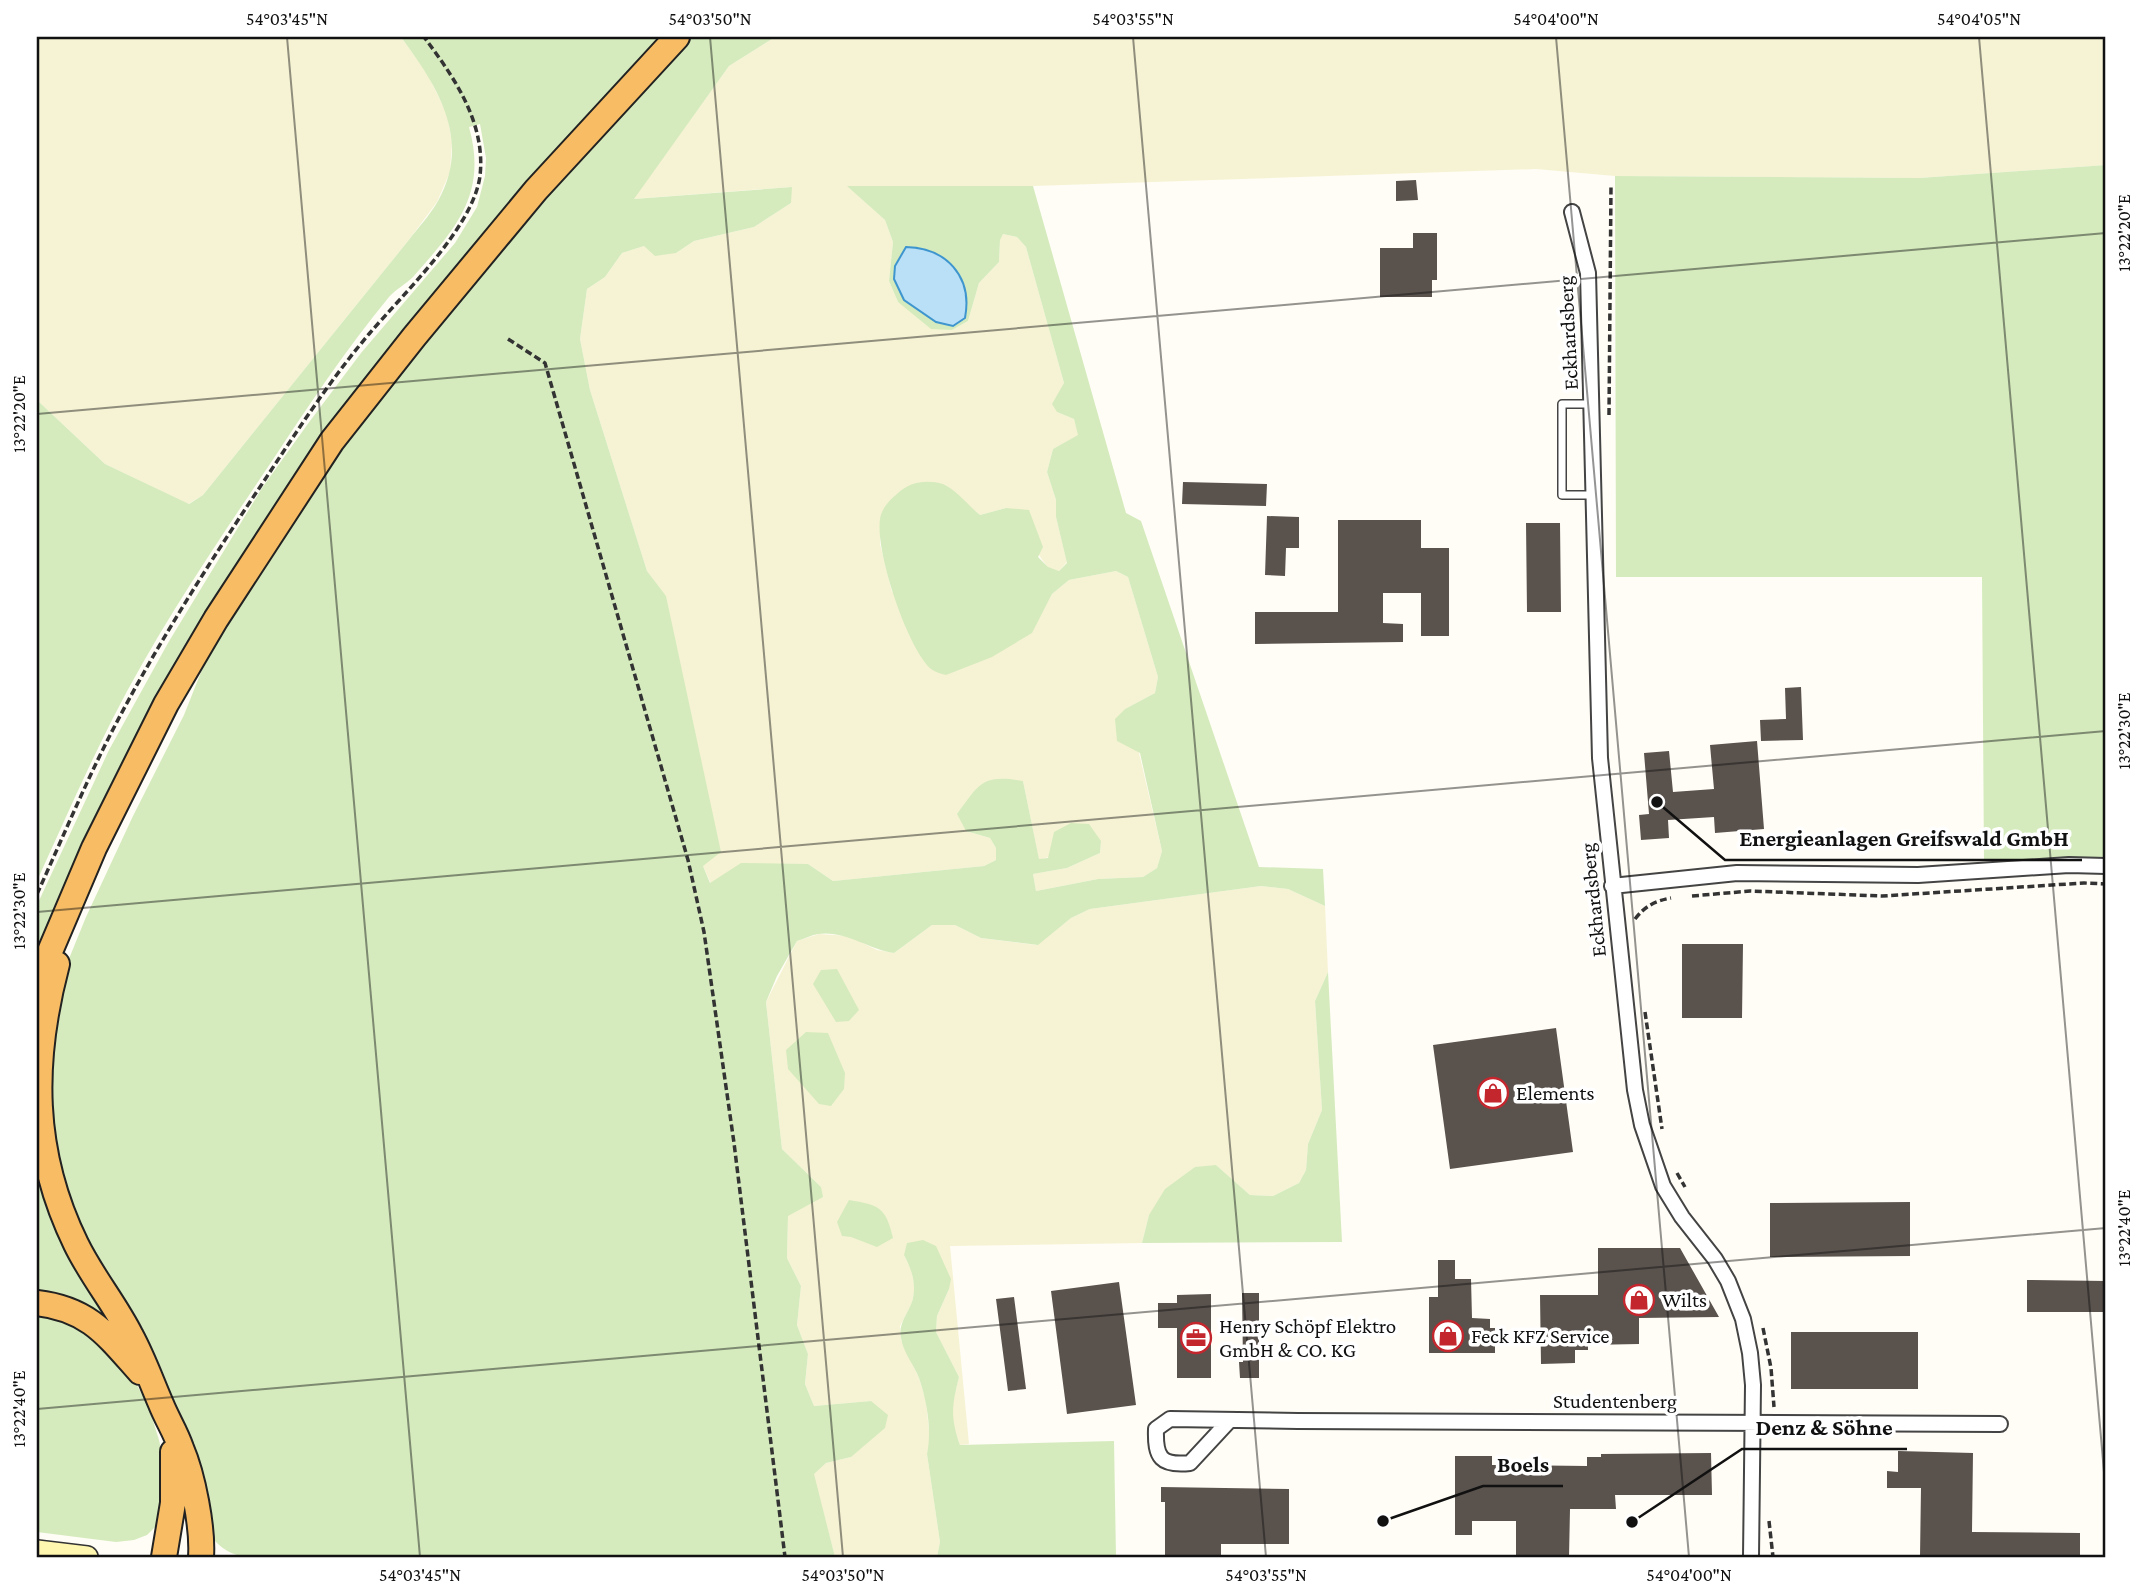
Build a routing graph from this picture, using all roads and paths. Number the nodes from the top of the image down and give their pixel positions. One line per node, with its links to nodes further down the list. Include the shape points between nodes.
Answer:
1 (424, 37): 11 (path, via 466,101 475,126 480,176 473,204 456,233 366,338 305,419 224,540 119,718)
2 (677, 37): 9 (highway, via 536,190 332,441 166,704)
3 (1572, 212): 5 (street, Eckhardsberg, via 1588,273)
4 (508, 339): 26 (path, via 545,363 691,872 734,1143)
5 (1592, 404): 6 (street, Eckhardsberg); 6 (lane, via 1562,404 1562,495)
6 (1593, 495): 10 (street, Eckhardsberg, via 1600,758)
7 (2106, 866): 10 (street, via 1918,875 1737,873)
8 (2106, 884): 12 (path, via 1882,895 1750,891)
9 (78, 886): 15 (highway); 17 (highway, via 40,1041 40,1124 52,1185 66,1222 97,1284 131,1335)
10 (1612, 886): 20 (street, Eckhardsberg, via 1634,1090 1642,1125 1663,1186 1721,1270 1743,1319 1753,1385)
11 (37, 894)
12 (1688, 896)
13 (1675, 897): 14 (path, via 1656,901)
14 (1634, 919)
15 (37, 982)
16 (37, 1303): 17 (highway, via 59,1306 94,1323)
17 (155, 1389): 18 (highway)
18 (166, 1414): 24 (highway, via 173,1452 173,1503); 25 (highway, via 183,1450 202,1537)
19 (1229, 1421): 19 (street, Studentenberg, via 1170,1419 1156,1429 1160,1458 1172,1465 1190,1463); 20 (street, Studentenberg)
20 (1752, 1422): 21 (street, Studentenberg); 27 (street, Eckhardsberg)
21 (2000, 1424)
22 (37, 1551): 23 (main road)
23 (87, 1557)
24 (164, 1557)
25 (201, 1557)
26 (785, 1557)
27 (1751, 1557)

